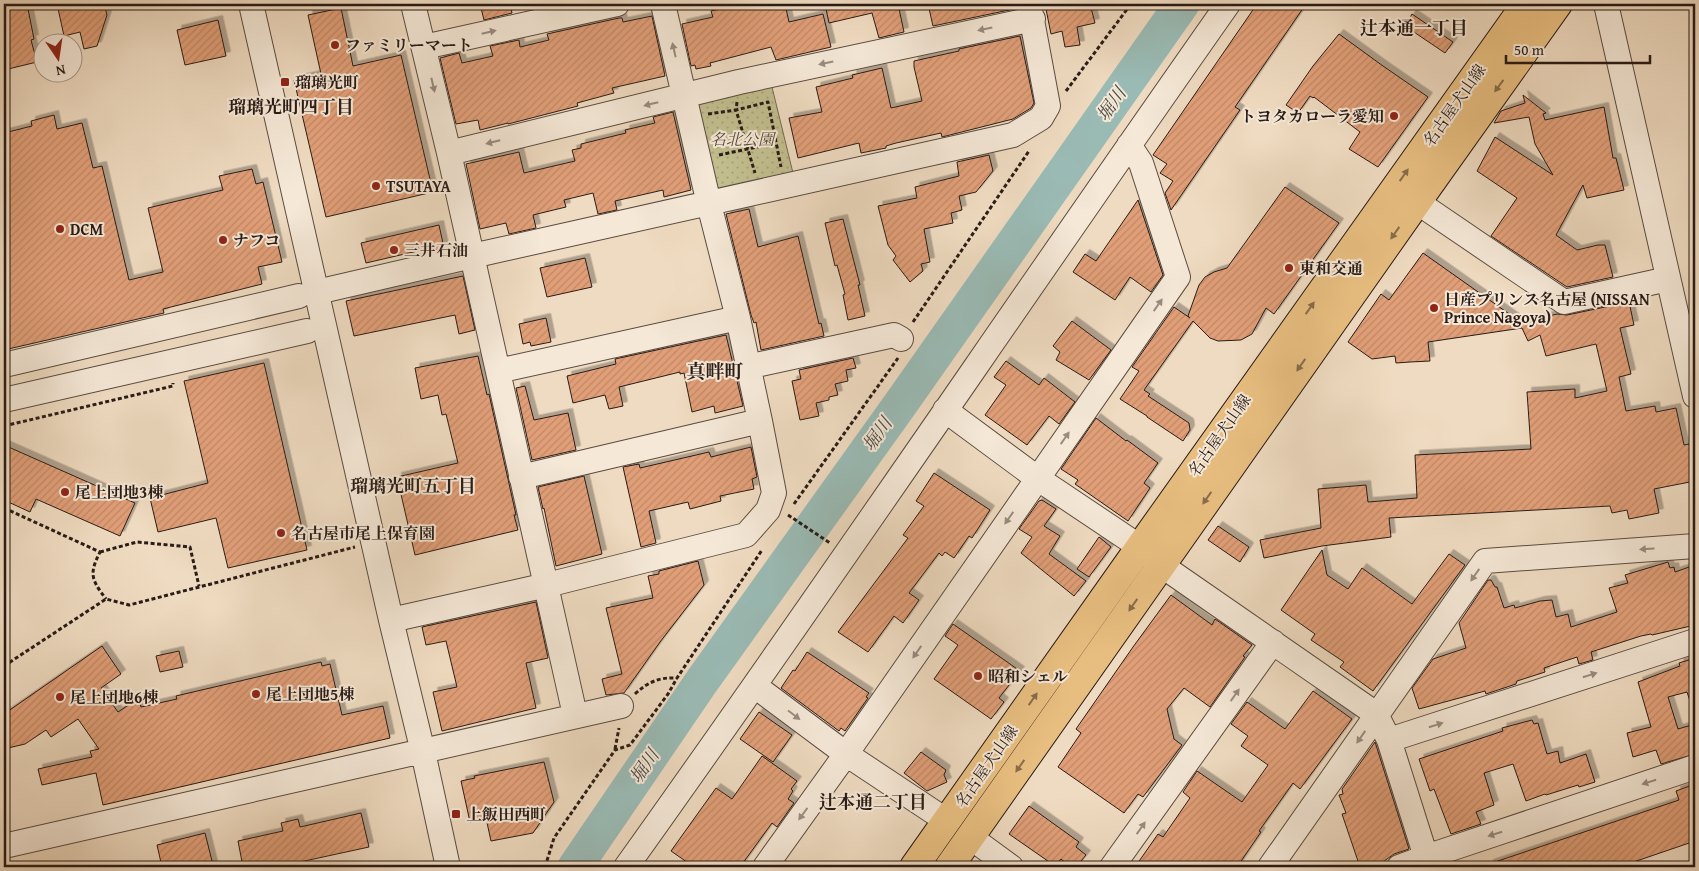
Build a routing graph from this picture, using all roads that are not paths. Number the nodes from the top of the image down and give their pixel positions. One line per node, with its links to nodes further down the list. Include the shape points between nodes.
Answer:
1 (252, 4): 18 (street)
2 (413, 4): 10 (street)
3 (617, 4): 10 (street, one-way to 3)
4 (663, 4): 11 (street, one-way to 4)
5 (1228, 4): 12 (street)
6 (1526, 4): 32 (main road, 名古屋犬山線, one-way to 6)
7 (1558, 4): 14 (main road, 名古屋犬山線, one-way to 14)
8 (1606, 4): 17 (street)
9 (1031, 11): 11 (street, one-way to 11); 15 (street, via 1048,106 1041,118 1013,134)
10 (424, 47): 13 (street, one-way to 13)
11 (685, 96): 13 (street, one-way to 13); 15 (street)
12 (1129, 145): 27 (street); 30 (street, one-way to 12, via 1178,277 1141,163)
13 (449, 153): 16 (street)
14 (1417, 202): 17 (street, via 1564,302); 33 (main road, 名古屋犬山線, one-way to 33)
15 (709, 204): 16 (street); 19 (street)
16 (472, 256): 18 (street); 24 (street)
17 (1668, 279): 25 (street)
18 (308, 294): 22 (street); 35 (street)
19 (738, 318): 23 (street); 24 (street)
20 (307, 331): 26 (street)
21 (901, 339): 23 (street, via 894,335)
22 (4, 365)
23 (747, 366): 28 (street)
24 (498, 371): 29 (street)
25 (1695, 396)
26 (4, 400)
27 (945, 410): 30 (street); 38 (street)
28 (760, 421): 29 (street); 34 (street, via 774,493 768,510 746,535)
29 (521, 477): 34 (street)
30 (1037, 478): 32 (street); 44 (street, one-way to 44)
31 (1695, 546): 40 (street, one-way to 40, via 1485,561)
32 (1140, 547): 33 (street); 46 (main road, 名古屋犬山線, one-way to 32)
33 (1161, 565): 37 (street); 47 (main road, 名古屋犬山線, one-way to 47)
34 (547, 585): 35 (street); 41 (street)
35 (391, 620): 43 (street)
36 (1695, 641): 42 (street, one-way to 36)
37 (1273, 642): 40 (street); 56 (street, one-way to 37)
38 (755, 686): 44 (street, one-way to 44); 51 (street)
39 (621, 706): 41 (street)
40 (1376, 714): 42 (street); 57 (street, one-way to 57)
41 (576, 715): 43 (street)
42 (1389, 740): 49 (street)
43 (423, 752): 48 (street); 50 (street)
44 (846, 754): 46 (street); 52 (street, one-way to 52)
45 (1695, 767): 49 (street, one-way to 49)
46 (947, 822): 53 (main road, 名古屋犬山線)
47 (970, 838): 54 (main road, 名古屋犬山線); 55 (street)
48 (4, 846)
49 (1426, 857): 58 (street)
50 (448, 867)
51 (626, 867)
52 (765, 867)
53 (914, 867)
54 (949, 867)
55 (1011, 867)
56 (1112, 867)
57 (1270, 867)
58 (1398, 867)

